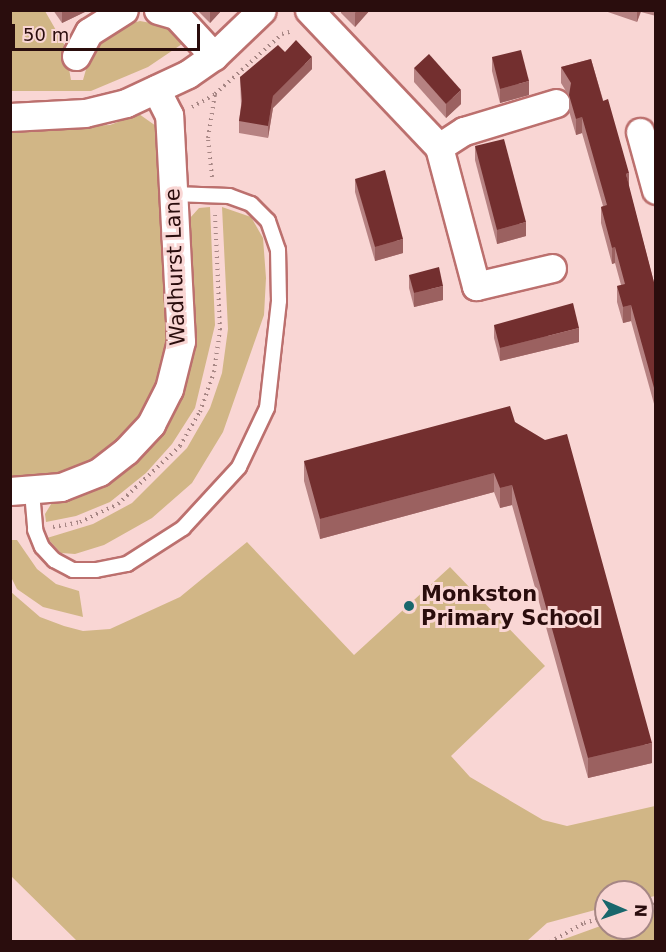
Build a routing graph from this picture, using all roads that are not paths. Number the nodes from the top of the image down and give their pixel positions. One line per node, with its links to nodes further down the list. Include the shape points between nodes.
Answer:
1 (124, 10): 5 (street, via 89,32)
2 (158, 10): 6 (street, via 176,15)
3 (262, 10): 6 (street)
4 (309, 10): 11 (street)
5 (76, 56)
6 (214, 56): 7 (street, via 188,75)
7 (156, 89): 9 (street, via 108,109); 13 (street, Wadhurst Lane, via 169,115)
8 (556, 103): 11 (street, via 464,131)
9 (10, 117)
10 (640, 132): 12 (street)
11 (440, 147): 14 (street, via 476,286)
12 (656, 190)
13 (173, 194): 15 (street, Wadhurst Lane, via 181,341 169,389 151,424 99,472 61,487); 15 (lane, via 229,196 251,204 268,221 278,250 279,301 267,408 239,467 183,528 127,564 96,570 73,570 54,560 42,547)
14 (552, 268)
15 (21, 492)

